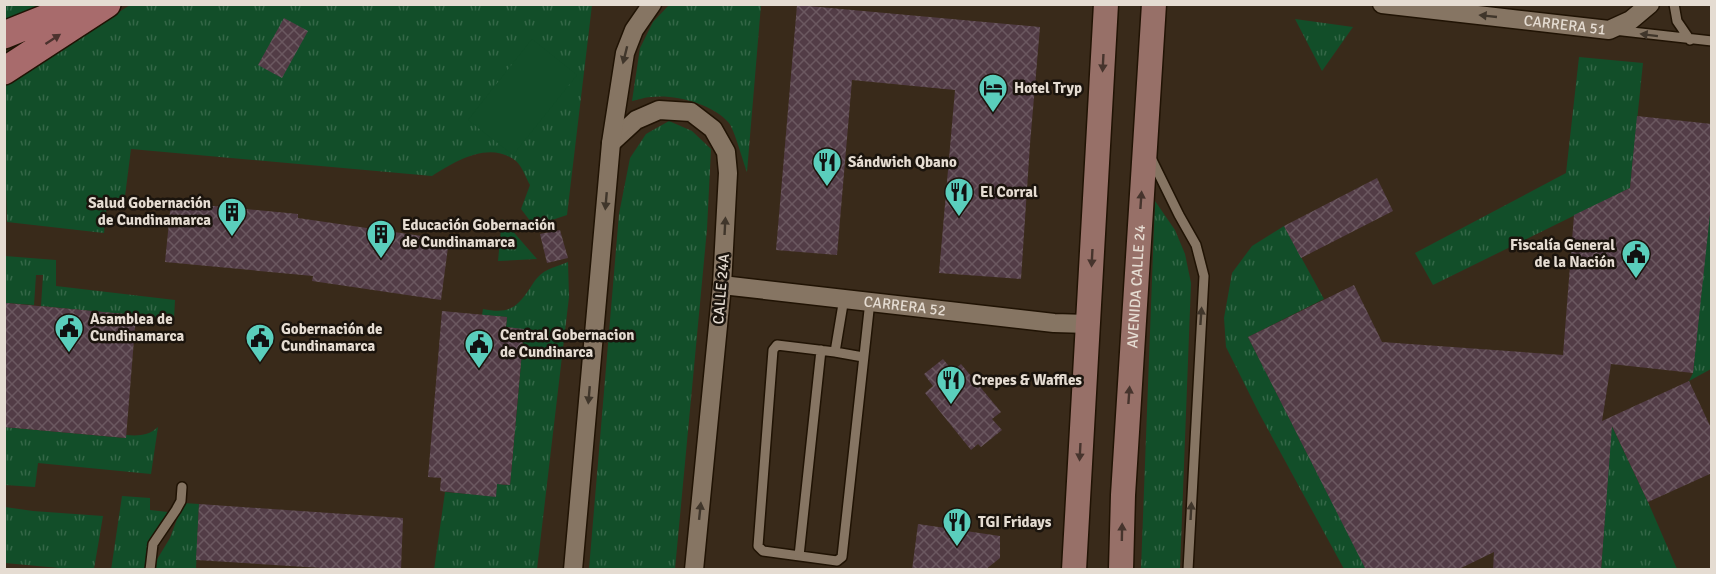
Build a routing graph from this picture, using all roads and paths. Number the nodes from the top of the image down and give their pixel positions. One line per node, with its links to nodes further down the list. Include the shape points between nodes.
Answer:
1 (81, 4): 10 (main road)
2 (107, 4): 13 (main road, one-way to 2)
3 (652, 4): 14 (street, one-way to 14, via 625,52)
4 (1106, 4): 19 (main road, one-way to 19)
5 (1154, 4): 15 (main road, AVENIDA CALLE 24)
6 (1382, 4): 9 (street, CARRERA 51, one-way to 6)
7 (1650, 4): 9 (street, via 1631,20)
8 (1674, 4): 11 (lane, via 1677,21)
9 (1609, 30): 11 (lane, CARRERA 51, one-way to 9)
10 (4, 35)
11 (1690, 40): 12 (lane, CARRERA 51)
12 (1712, 41)
13 (4, 71)
14 (611, 143): 16 (street, CALLE 24A, one-way to 14, via 728,173 726,152 713,129 691,112 659,110 636,120); 26 (street, one-way to 26)
15 (1145, 147): 29 (main road, AVENIDA CALLE 24, one-way to 15); 30 (lane, one-way to 15, via 1204,276 1196,245)
16 (722, 285): 17 (street, CARRERA 52); 27 (street, CALLE 24A, one-way to 16)
17 (844, 298): 18 (street, CARRERA 52); 21 (lane)
18 (870, 301): 19 (street, CARRERA 52); 22 (lane)
19 (1088, 324): 28 (main road, one-way to 28)
20 (821, 350): 21 (lane); 24 (lane); 24 (lane, via 777,345 773,350 758,546 763,551)
21 (836, 352): 22 (lane)
22 (863, 357): 24 (lane, via 842,557 837,561)
23 (182, 487): 25 (lane, via 181,501 153,544)
24 (799, 556)
25 (150, 570)
26 (573, 570)
27 (694, 570)
28 (1074, 570)
29 (1121, 570)
30 (1188, 570)

